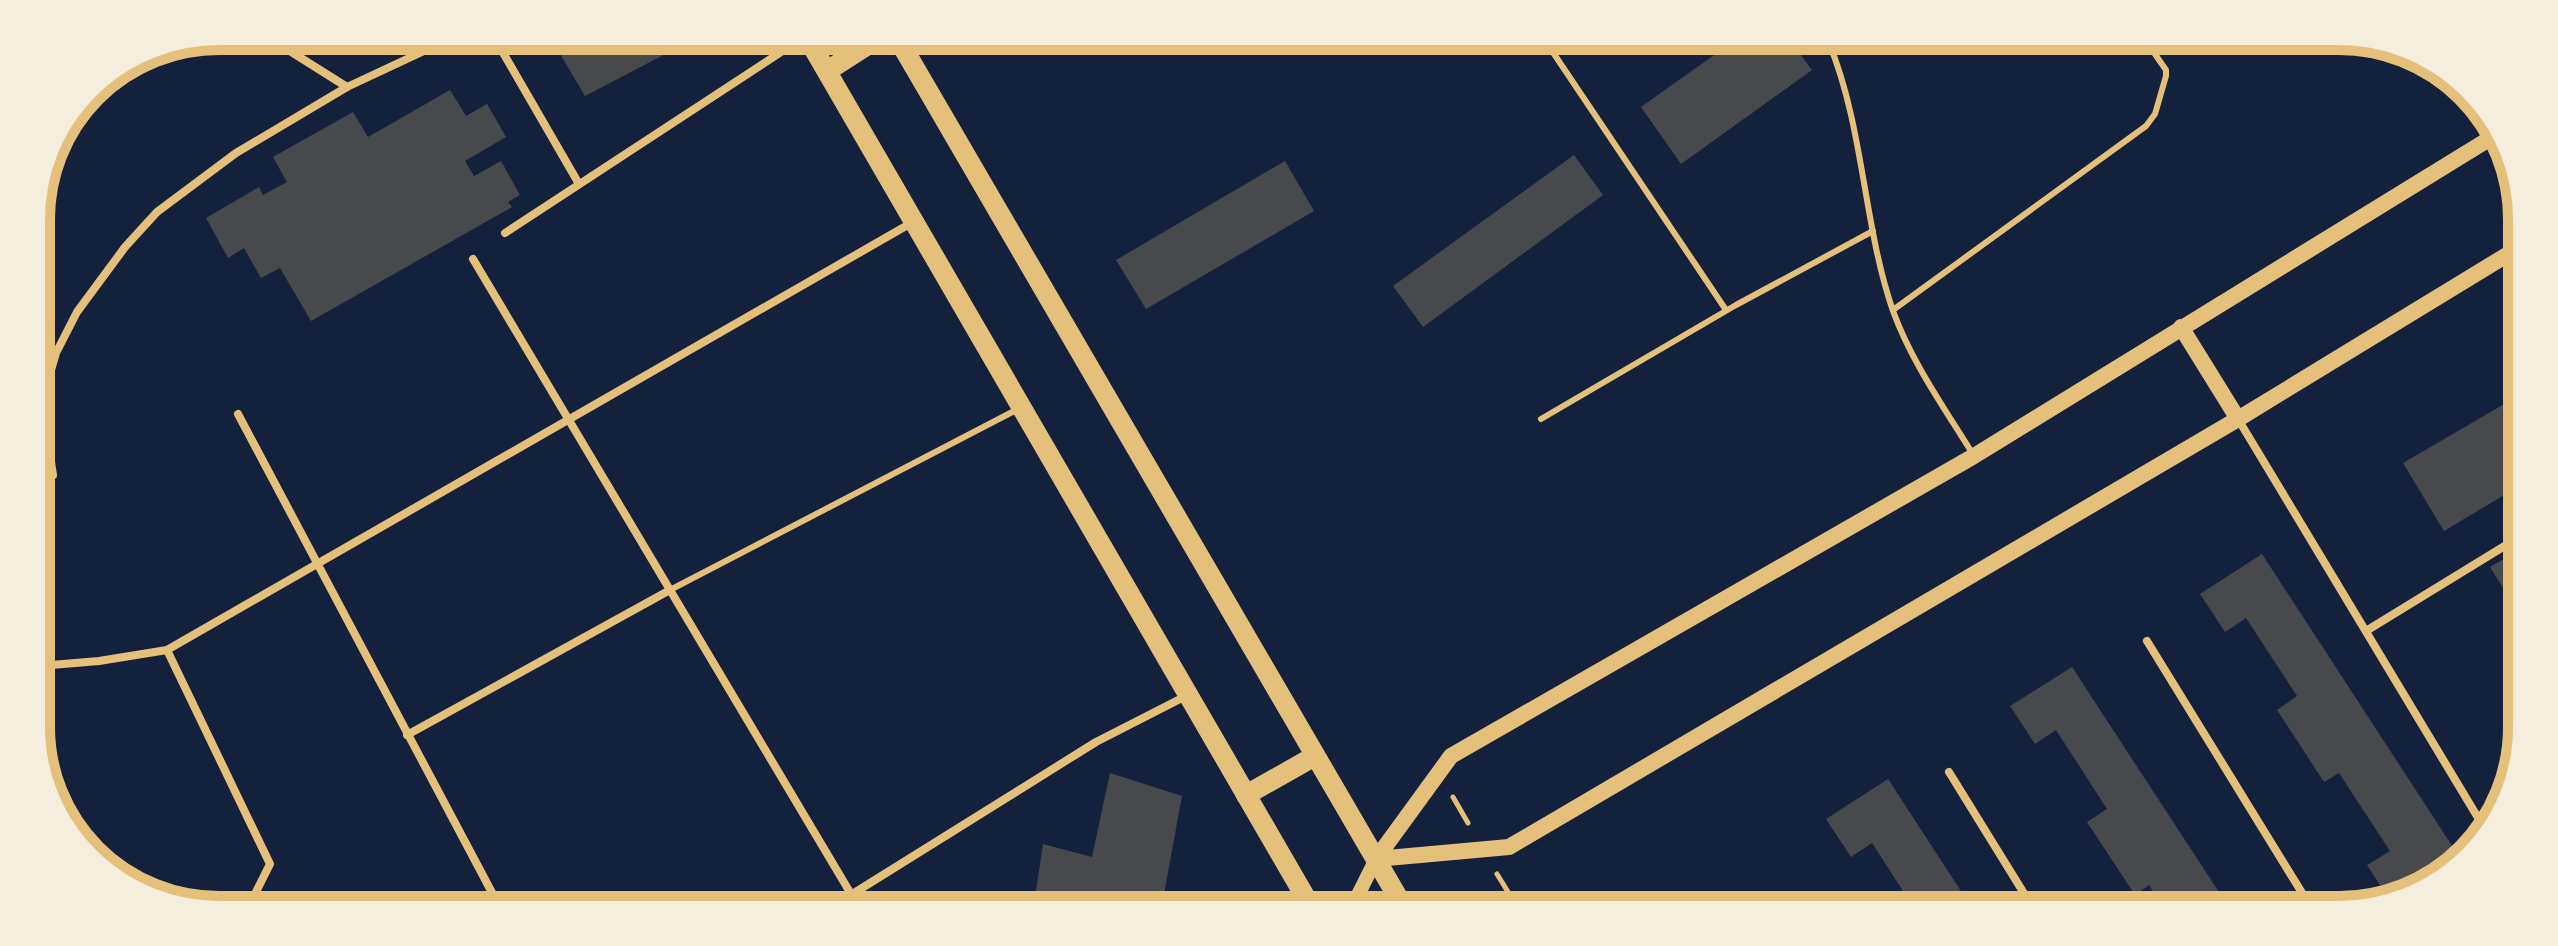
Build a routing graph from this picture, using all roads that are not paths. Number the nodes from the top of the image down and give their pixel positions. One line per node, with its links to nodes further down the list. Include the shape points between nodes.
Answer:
1 (288, 50): 12 (street)
2 (426, 50): 12 (street)
3 (502, 50): 14 (street)
4 (784, 50): 14 (street)
5 (815, 50): 11 (main road)
6 (860, 50): 11 (main road)
7 (904, 50): 41 (main road)
8 (1551, 50): 20 (lane)
9 (1832, 50): 16 (lane, via 1844,79)
10 (2152, 50): 21 (lane, via 2166,76 2146,126)
11 (827, 71): 15 (main road)
12 (347, 87): 23 (street, via 236,153 157,212 77,312)
13 (2488, 140): 22 (main road)
14 (579, 184): 17 (street)
15 (914, 221): 24 (main road); 26 (street)
16 (1873, 231): 20 (lane); 21 (lane)
17 (505, 233)
18 (2508, 254): 28 (main road)
19 (473, 259): 26 (street)
20 (1726, 310): 27 (lane)
21 (1893, 310): 30 (lane, via 1911,353)
22 (2181, 327): 28 (main road); 30 (main road)
23 (50, 373)
24 (1022, 407): 34 (lane); 39 (main road)
25 (238, 414): 33 (street)
26 (568, 419): 33 (street); 34 (street)
27 (1541, 419)
28 (2238, 419): 35 (street); 45 (main road, via 1509,847)
29 (50, 455): 31 (street)
30 (1974, 456): 45 (main road, via 1451,756)
31 (53, 475)
32 (2508, 544): 35 (street)
33 (315, 563): 37 (street); 40 (street)
34 (670, 590): 40 (street); 46 (street)
35 (2366, 631): 44 (street)
36 (2147, 641): 54 (street)
37 (167, 650): 38 (street); 47 (street, via 270,864)
38 (50, 665)
39 (1189, 695): 43 (main road); 46 (street, via 1096,742)
40 (407, 735): 48 (street)
41 (1315, 756): 43 (main road); 45 (main road)
42 (1949, 772): 53 (street)
43 (1246, 795): 50 (main road)
44 (2480, 820)
45 (1376, 859): 51 (street); 52 (main road)
46 (851, 894): 49 (street)
47 (254, 896)
48 (494, 896)
49 (848, 896)
50 (1305, 896)
51 (1358, 896)
52 (1397, 896)
53 (2026, 896)
54 (2304, 896)

